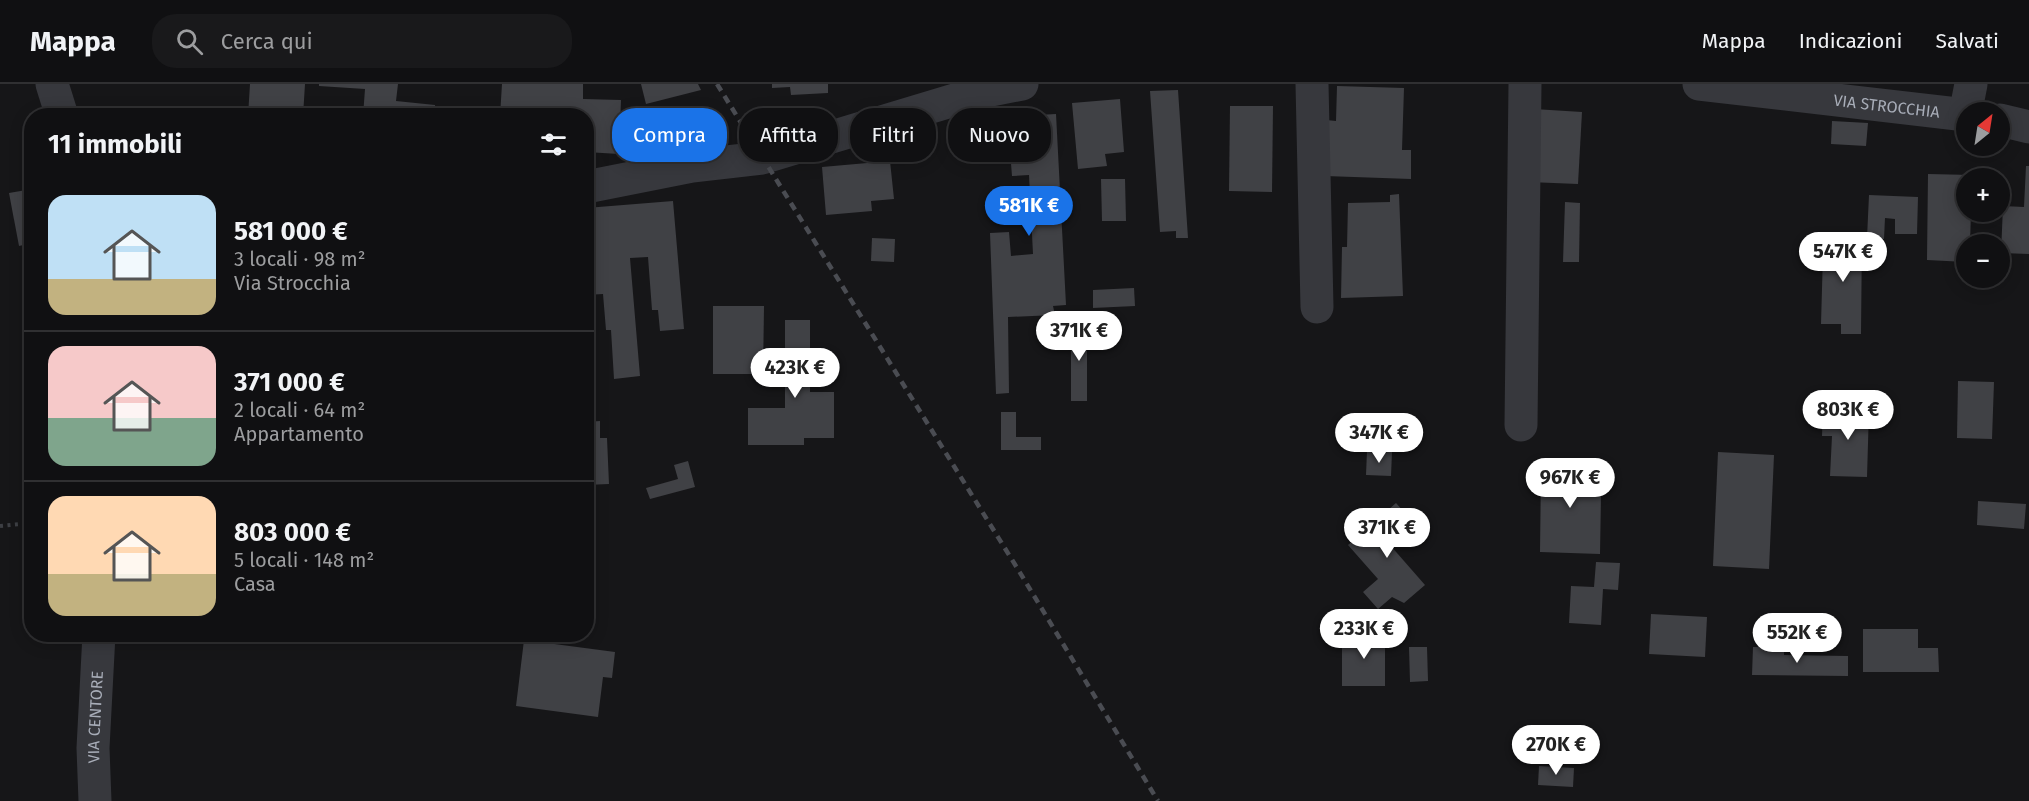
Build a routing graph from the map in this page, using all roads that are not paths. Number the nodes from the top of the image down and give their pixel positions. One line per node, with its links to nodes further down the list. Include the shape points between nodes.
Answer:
1 (52, 84): 7 (street)
2 (1022, 84): 10 (street, via 981,92 762,158 692,166)
3 (1312, 84): 11 (street)
4 (1525, 84): 12 (street)
5 (1699, 84): 6 (street, VIA STROCCHIA)
6 (1956, 104)
7 (60, 108)
8 (2010, 122): 9 (street)
9 (2029, 127)
10 (594, 185)
11 (1317, 307)
12 (1521, 425)
13 (99, 642): 14 (street, VIA CENTORE, via 93,748)
14 (95, 801)

